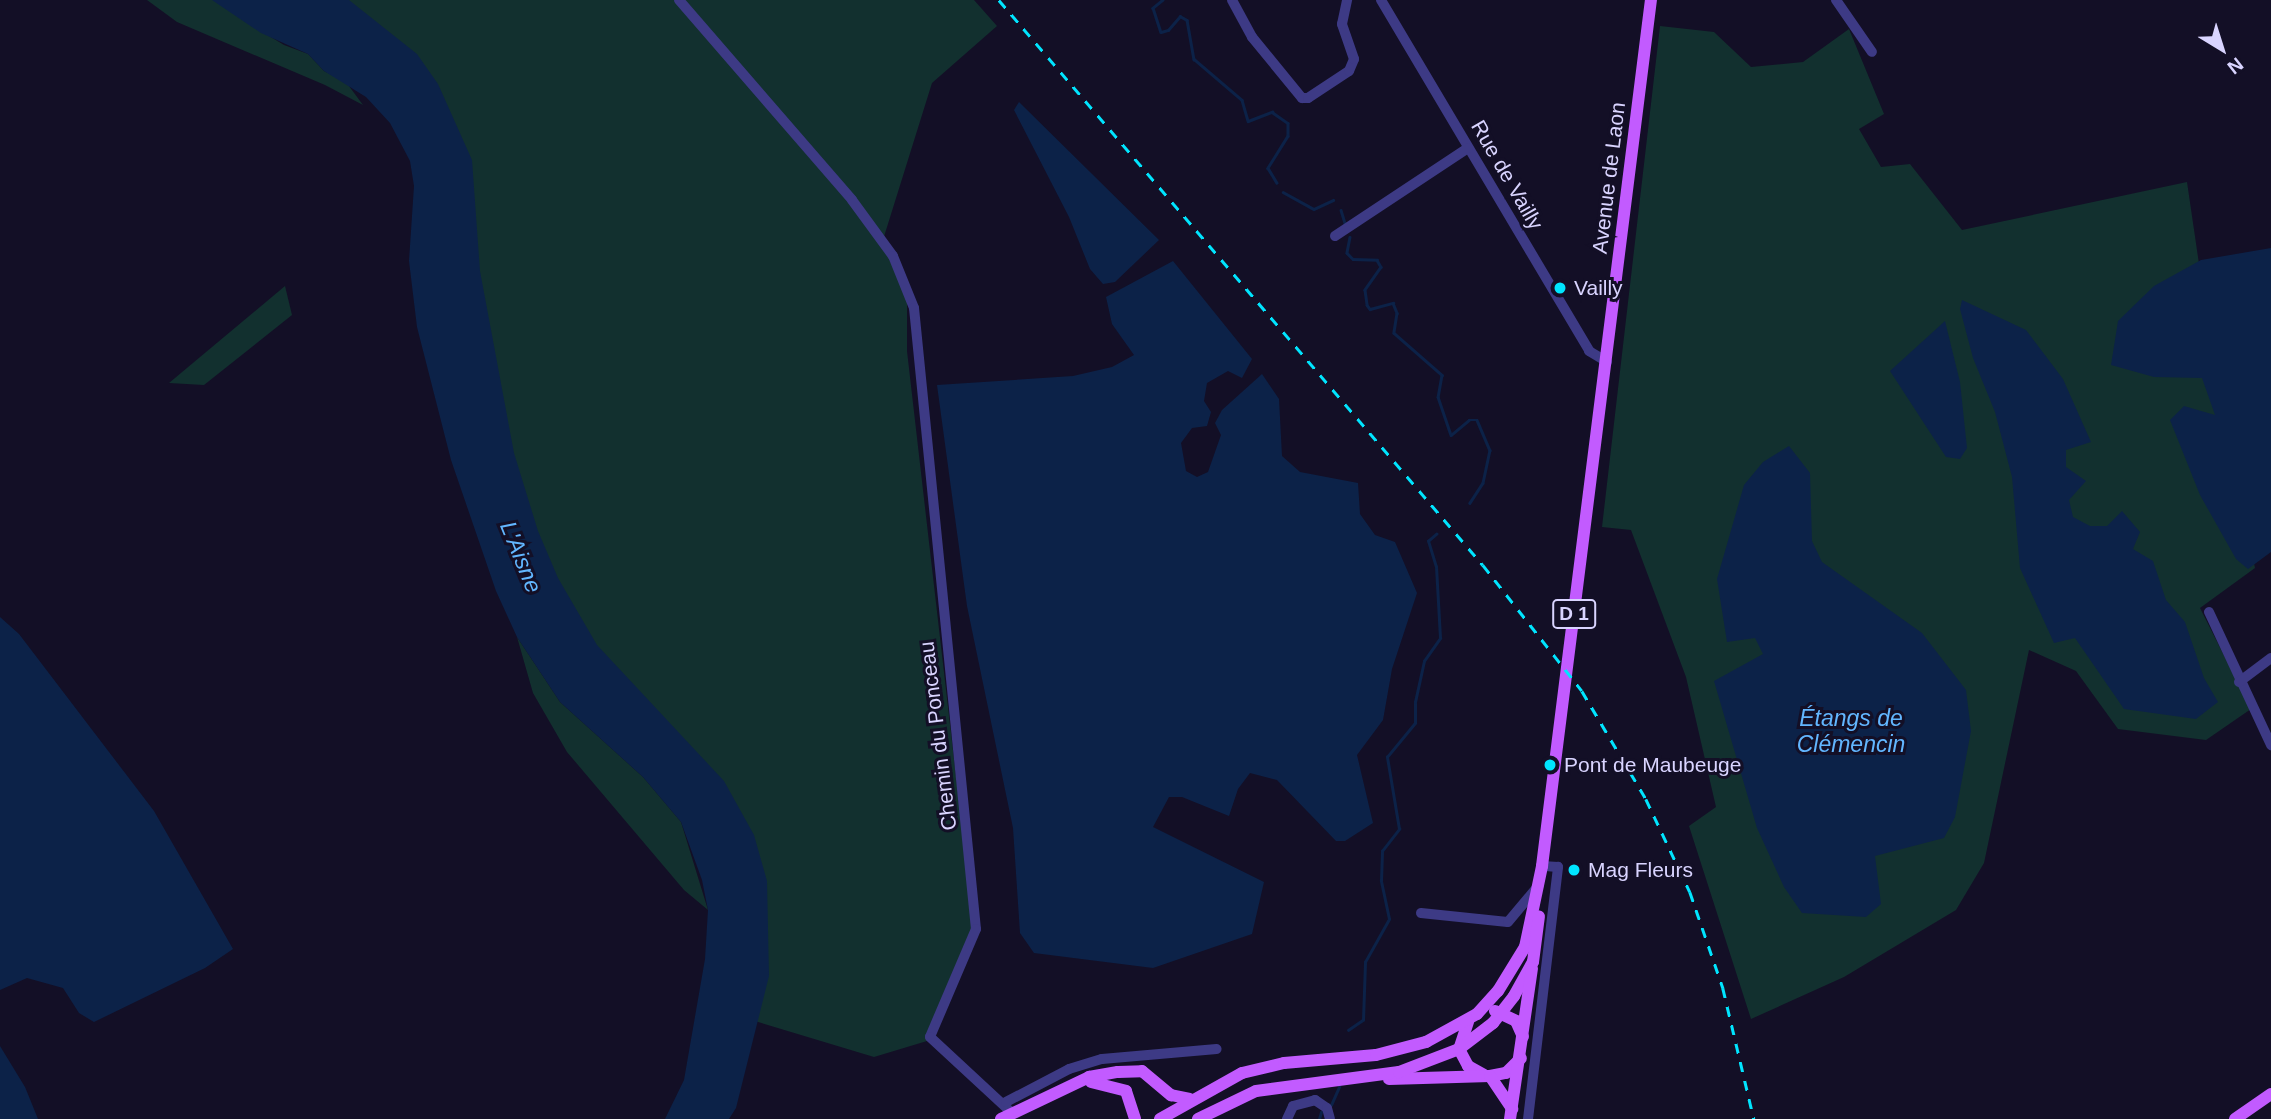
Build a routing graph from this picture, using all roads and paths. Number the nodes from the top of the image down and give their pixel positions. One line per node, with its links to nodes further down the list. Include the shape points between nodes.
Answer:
1 (679, 0): 30 (street, Chemin du Ponceau, via 852,200 893,256 914,308 976,929 930,1037)
2 (1232, 0): 3 (street, via 1252,37 1302,98 1349,72 1353,59 1342,24)
3 (1347, 0)
4 (1381, 0): 8 (street, Rue de Vailly)
5 (1651, 0): 10 (main road, Avenue de Laon / D 1)
6 (1836, 0): 7 (street)
7 (1872, 52)
8 (1468, 148): 9 (street); 10 (street, Rue de Vailly, via 1589,351)
9 (1335, 236)
10 (1607, 362): 15 (main road, D 1)
11 (2209, 612): 13 (street)
12 (2271, 658): 13 (street)
13 (2239, 682): 14 (street)
14 (2271, 745)
15 (1542, 866): 16 (main road, D 1); 37 (street, via 1558,867)
16 (1539, 884): 17 (street, via 1508,922); 18 (main road, D 1); 20 (main road, D 1, via 1525,947 1498,991)
17 (1421, 913)
18 (1533, 962): 19 (main road, D 1); 21 (main road)
19 (1502, 1012): 20 (main road); 21 (main road, via 1516,1021); 23 (main road, D 1)
20 (1474, 1016): 23 (main road, via 1462,1029); 29 (main road, D 1, via 1395,1051 1283,1063 1242,1073)
21 (1524, 1037): 24 (main road)
22 (1217, 1049): 30 (street, via 1101,1059 1069,1069)
23 (1459, 1049): 25 (main road, via 1468,1066); 26 (main road, D 1, via 1399,1072)
24 (1522, 1056): 25 (main road, via 1506,1073); 31 (main road)
25 (1487, 1076): 26 (main road); 31 (main road)
26 (1360, 1078): 34 (main road, D 1, via 1256,1091)
27 (1070, 1085): 29 (main road, via 1098,1075 1142,1071 1171,1095); 30 (main road); 32 (main road, via 1100,1082 1126,1091)
28 (2271, 1094): 38 (main road)
29 (1190, 1099): 33 (main road, D 1)
30 (1006, 1112)
31 (1511, 1114)
32 (1135, 1119)
33 (1160, 1119)
34 (1198, 1119)
35 (1287, 1119): 36 (street, via 1293,1106 1315,1100 1327,1108)
36 (1330, 1119)
37 (1528, 1119)
38 (2235, 1119)

